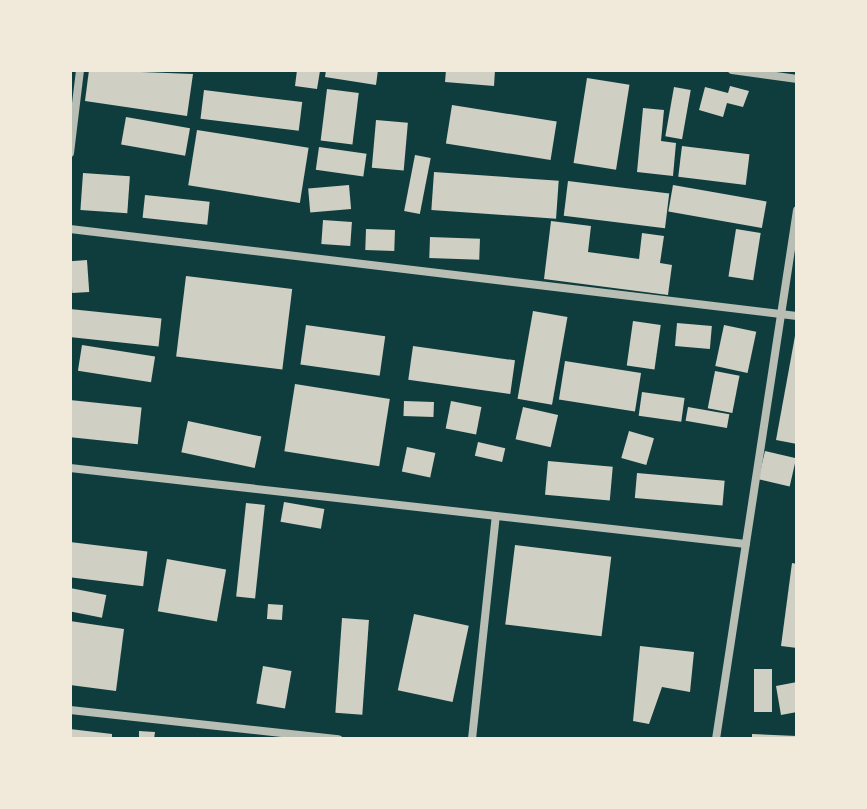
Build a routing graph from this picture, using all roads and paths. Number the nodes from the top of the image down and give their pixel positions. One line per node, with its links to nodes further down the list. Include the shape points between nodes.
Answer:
1 (80, 70): 4 (street)
2 (732, 70): 3 (street)
3 (797, 79)
4 (70, 153)
5 (797, 210): 7 (street)
6 (70, 229): 7 (street)
7 (781, 314): 8 (street); 11 (street)
8 (797, 316)
9 (70, 468): 10 (street)
10 (496, 516): 11 (street); 14 (street)
11 (746, 544): 15 (street)
12 (70, 710): 13 (street)
13 (338, 739)
14 (472, 739)
15 (716, 739)

